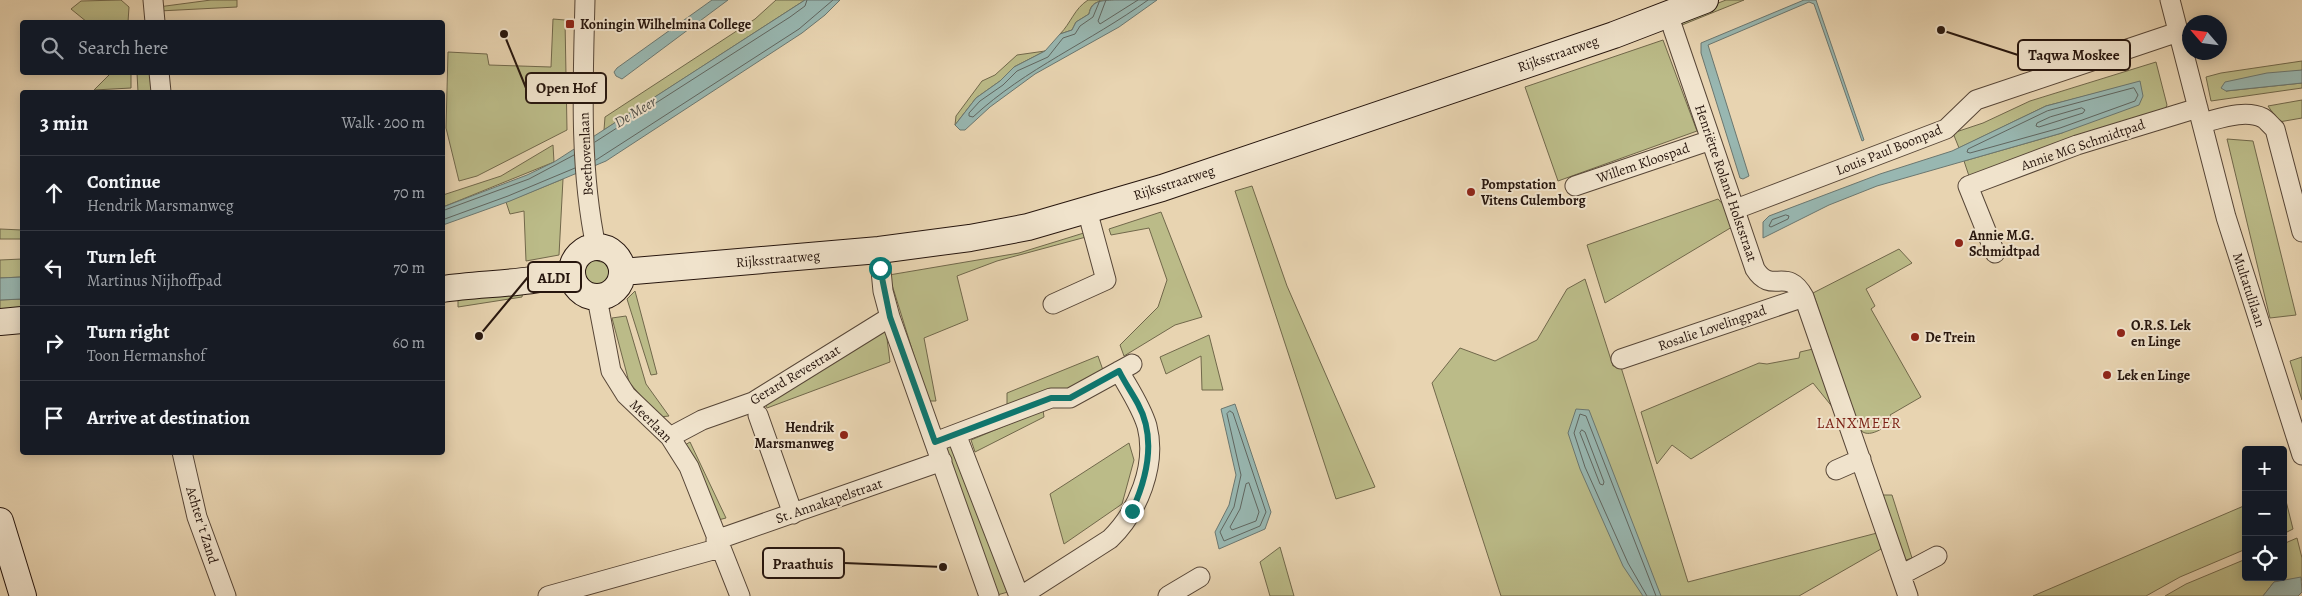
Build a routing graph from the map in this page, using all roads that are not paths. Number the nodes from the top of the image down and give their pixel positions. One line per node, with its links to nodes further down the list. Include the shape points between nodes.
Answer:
1 (153, 0): 6 (street)
2 (584, 0): 16 (street, Beethovenlaan, via 586,177)
3 (1705, 0): 5 (street, Rijksstraatweg)
4 (2170, 0): 7 (street, Multatulilaan)
5 (1668, 14): 11 (street, Henriëtte Roland Holststraat); 14 (street, Rijksstraatweg, via 1382,114)
6 (155, 20)
7 (2178, 32): 10 (street, Multatulilaan); 13 (street, Louis Paul Boonpad, via 1976,100 1946,129)
8 (159, 75): 9 (street)
9 (160, 90)
10 (2200, 115): 15 (street, via 2250,115 2262,118 2275,129); 18 (street, Annie MG Schmidtpad, via 2085,142 1968,186); 34 (street, Multatulilaan, via 2226,217)
11 (1711, 140): 12 (street, Willem Kloospad); 13 (street, Henriëtte Roland Holststraat)
12 (1575, 186)
13 (1736, 209): 22 (street, Henriëtte Roland Holststraat, via 1759,276 1769,282 1788,280)
14 (1087, 210): 17 (street, Rijksstraatweg, via 1028,227); 24 (street, via 1106,280)
15 (2302, 232)
16 (596, 247): 19 (street, via 583,251 575,260); 20 (street, via 615,255)
17 (879, 250): 20 (street, Rijksstraatweg); 25 (street, via 883,291)
18 (1994, 253)
19 (572, 272): 21 (street, via 548,279); 23 (street, via 575,285 584,294)
20 (622, 272): 23 (street, via 619,284 610,294)
21 (445, 290)
22 (1804, 297): 28 (street, Rosalie Lovelingpad); 35 (street, Henriëtte Roland Holststraat)
23 (597, 298): 31 (street, Meerlaan, via 611,371 626,395)
24 (1053, 304)
25 (890, 317): 31 (street, Gerard Revestraat, via 753,402 702,420); 32 (street)
26 (20, 320): 27 (street)
27 (0, 322)
28 (1621, 359)
29 (758, 415): 38 (street)
30 (956, 434): 32 (street); 49 (street); 49 (street, via 1051,398 1070,398 1126,367 1147,428 1146,477 1136,502 1122,528 1110,539)
31 (670, 437): 40 (street, Meerlaan, via 689,467)
32 (935, 442): 36 (street)
33 (183, 455): 45 (street, Achter 't Zand, via 197,517)
34 (2302, 455)
35 (1861, 459): 37 (street); 42 (street, Henriëtte Roland Holststraat)
36 (942, 461): 38 (street, St. Annakapelstraat); 48 (street)
37 (1836, 470)
38 (793, 514): 40 (street, St. Annakapelstraat)
39 (0, 521): 44 (street)
40 (718, 544): 46 (street, St. Annakapelstraat); 47 (street, Meerlaan)
41 (1937, 556): 42 (street)
42 (1901, 576): 51 (street, Henriëtte Roland Holststraat)
43 (1196, 585): 50 (street)
44 (23, 596)
45 (226, 596)
46 (548, 596)
47 (740, 596)
48 (989, 596)
49 (1020, 596)
50 (1168, 596)
51 (1908, 596)

